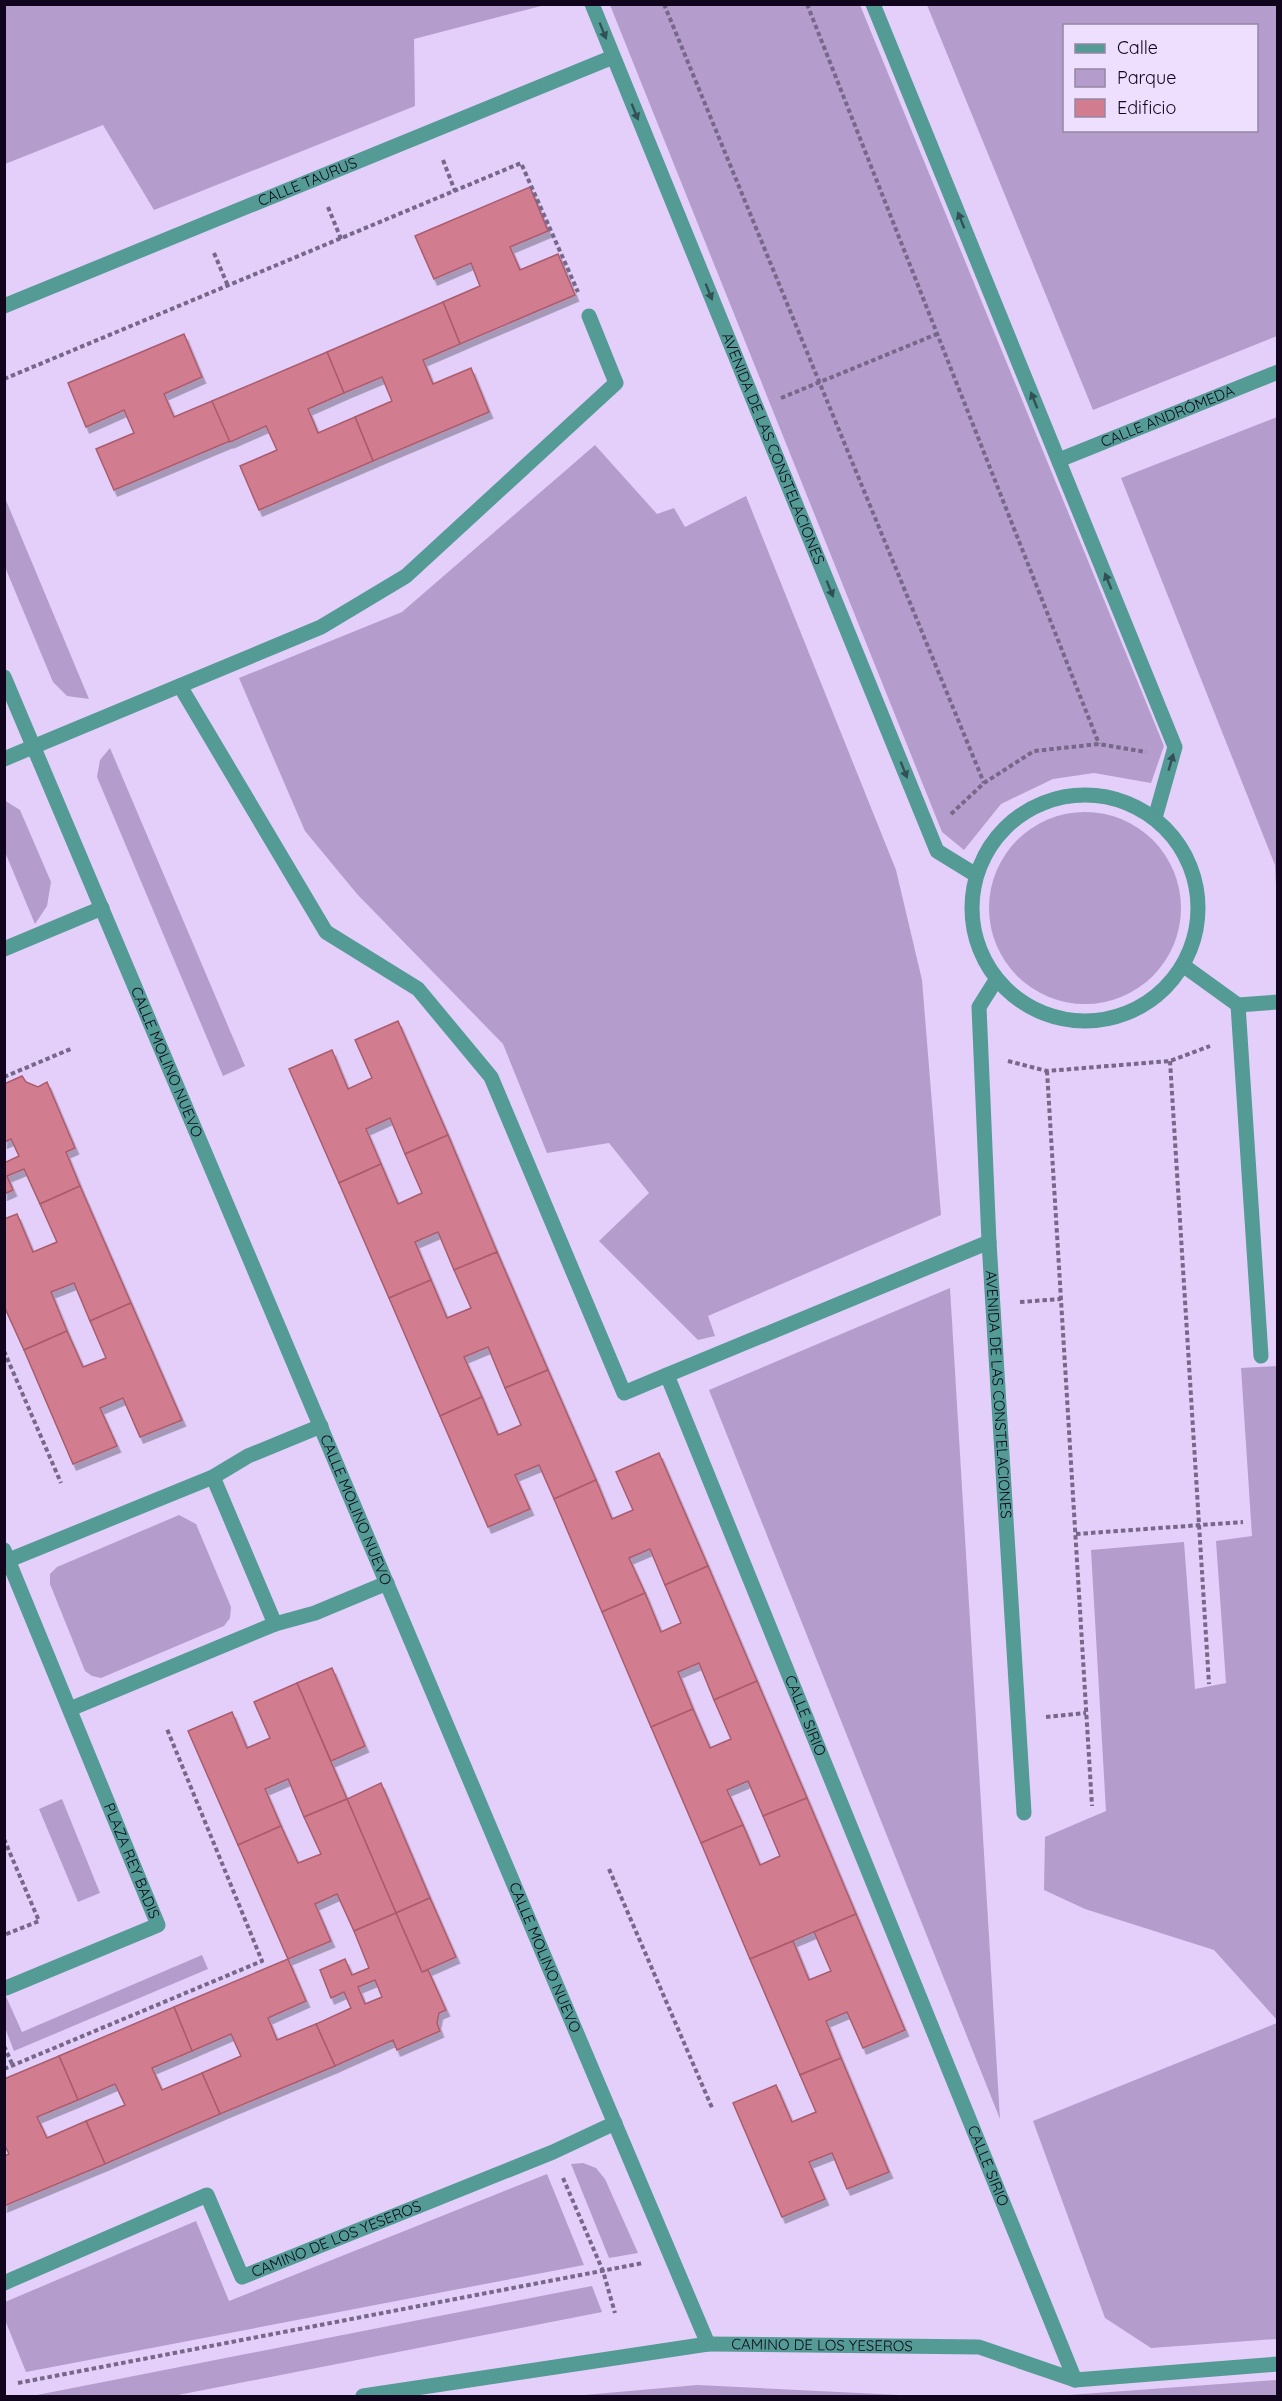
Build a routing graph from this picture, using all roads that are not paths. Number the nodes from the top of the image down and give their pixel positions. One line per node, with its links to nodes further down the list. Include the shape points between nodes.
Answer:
1 (592, 4): 3 (street, AVENIDA DE LAS CONSTELACIONES, one-way to 3)
2 (873, 4): 7 (street, one-way to 2)
3 (613, 57): 4 (street, CALLE TAURUS); 13 (street, AVENIDA DE LAS CONSTELACIONES, one-way to 13, via 937,851)
4 (4, 306)
5 (589, 316): 9 (street, via 616,383 406,576 321,627)
6 (1278, 372): 7 (street, CALLE ANDRÓMEDA)
7 (1059, 460): 12 (street, one-way to 7, via 1175,747)
8 (4, 677): 10 (street, CALLE MOLINO NUEVO)
9 (180, 686): 10 (street); 22 (street, via 326,932 418,989 491,1077 624,1393)
10 (34, 747): 11 (street); 14 (street, CALLE MOLINO NUEVO)
11 (4, 759)
12 (1155, 818): 13 (street, via 1123,801 1087,794 1050,799 1018,816 992,842); 16 (street, via 1178,842 1193,871 1199,903 1196,936)
13 (976, 874): 17 (street, via 972,911 978,947)
14 (102, 908): 15 (street); 23 (street, CALLE MOLINO NUEVO)
15 (4, 949)
16 (1184, 966): 17 (street, via 1160,994 1129,1014 1094,1022 1057,1019 1024,1004); 19 (street)
17 (996, 980): 20 (street, AVENIDA DE LAS CONSTELACIONES, via 979,1007)
18 (1278, 1002): 19 (street)
19 (1238, 1005): 21 (street)
20 (989, 1242): 22 (street); 29 (street, AVENIDA DE LAS CONSTELACIONES)
21 (1262, 1356)
22 (666, 1375): 35 (street, CALLE SIRIO)
23 (321, 1426): 24 (street, PLAZA REY BADIS, via 248,1456); 26 (street, CALLE MOLINO NUEVO)
24 (213, 1477): 25 (street, PLAZA REY BADIS); 27 (street)
25 (7, 1555): 28 (street, PLAZA REY BADIS)
26 (387, 1583): 27 (street); 31 (street, CALLE MOLINO NUEVO)
27 (274, 1624): 28 (street)
28 (70, 1709): 30 (street, PLAZA REY BADIS, via 158,1925)
29 (1024, 1813)
30 (6, 1988)
31 (615, 2123): 32 (street, CAMINO DE LOS YESEROS, via 553,2152 242,2277 207,2195); 33 (street, CALLE MOLINO NUEVO)
32 (4, 2283)
33 (708, 2344): 35 (street, CAMINO DE LOS YESEROS, via 979,2347); 36 (street, CAMINO DE LOS YESEROS)
34 (1278, 2364): 35 (street, CAMINO DE LOS YESEROS)
35 (1075, 2380)
36 (363, 2397)

